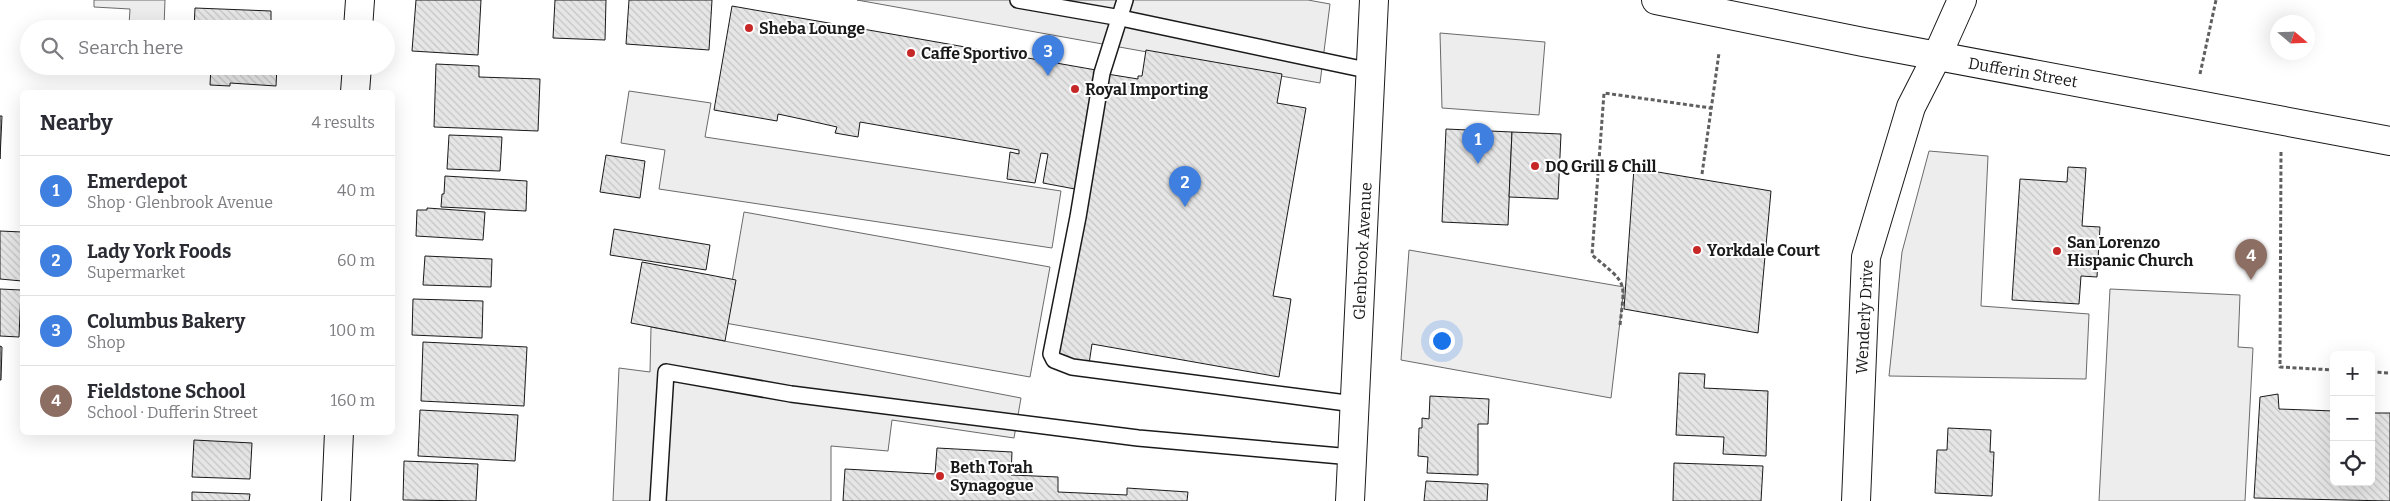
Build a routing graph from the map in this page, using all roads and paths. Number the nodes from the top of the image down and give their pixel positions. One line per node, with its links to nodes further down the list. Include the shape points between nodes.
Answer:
1 (360, 0): 9 (street)
2 (1018, 0): 8 (lane)
3 (1125, 0): 8 (lane)
4 (1374, 0): 12 (street, Glenbrook Avenue)
5 (1656, 0): 11 (street, Dufferin Street)
6 (1962, 0): 11 (street, Wenderly Drive)
7 (2216, 0): 15 (path)
8 (1121, 18): 12 (lane); 24 (lane, via 1102,73 1051,354 1054,360 1072,367)
9 (359, 20)
10 (1719, 53): 16 (path)
11 (1937, 56): 15 (street, Dufferin Street); 30 (street, Wenderly Drive, via 1911,107 1866,257)
12 (1371, 71): 24 (street, Glenbrook Avenue)
13 (356, 75): 14 (street)
14 (355, 90)
15 (2194, 104): 17 (street, Dufferin Street)
16 (1711, 108): 19 (path); 20 (path, via 1604,93 1592,254 1620,278 1624,287)
17 (2282, 120): 18 (street, Dufferin Street); 21 (path, via 2280,367)
18 (2390, 141)
19 (1702, 174)
20 (1620, 325)
21 (2330, 370)
22 (2375, 372): 23 (path)
23 (2390, 374)
24 (1354, 404): 26 (street, Glenbrook Avenue)
25 (339, 435): 27 (street)
26 (1352, 458): 28 (lane, via 1138,438 791,394 666,372); 29 (street, Glenbrook Avenue)
27 (336, 501)
28 (658, 501)
29 (1350, 501)
30 (1856, 501)

